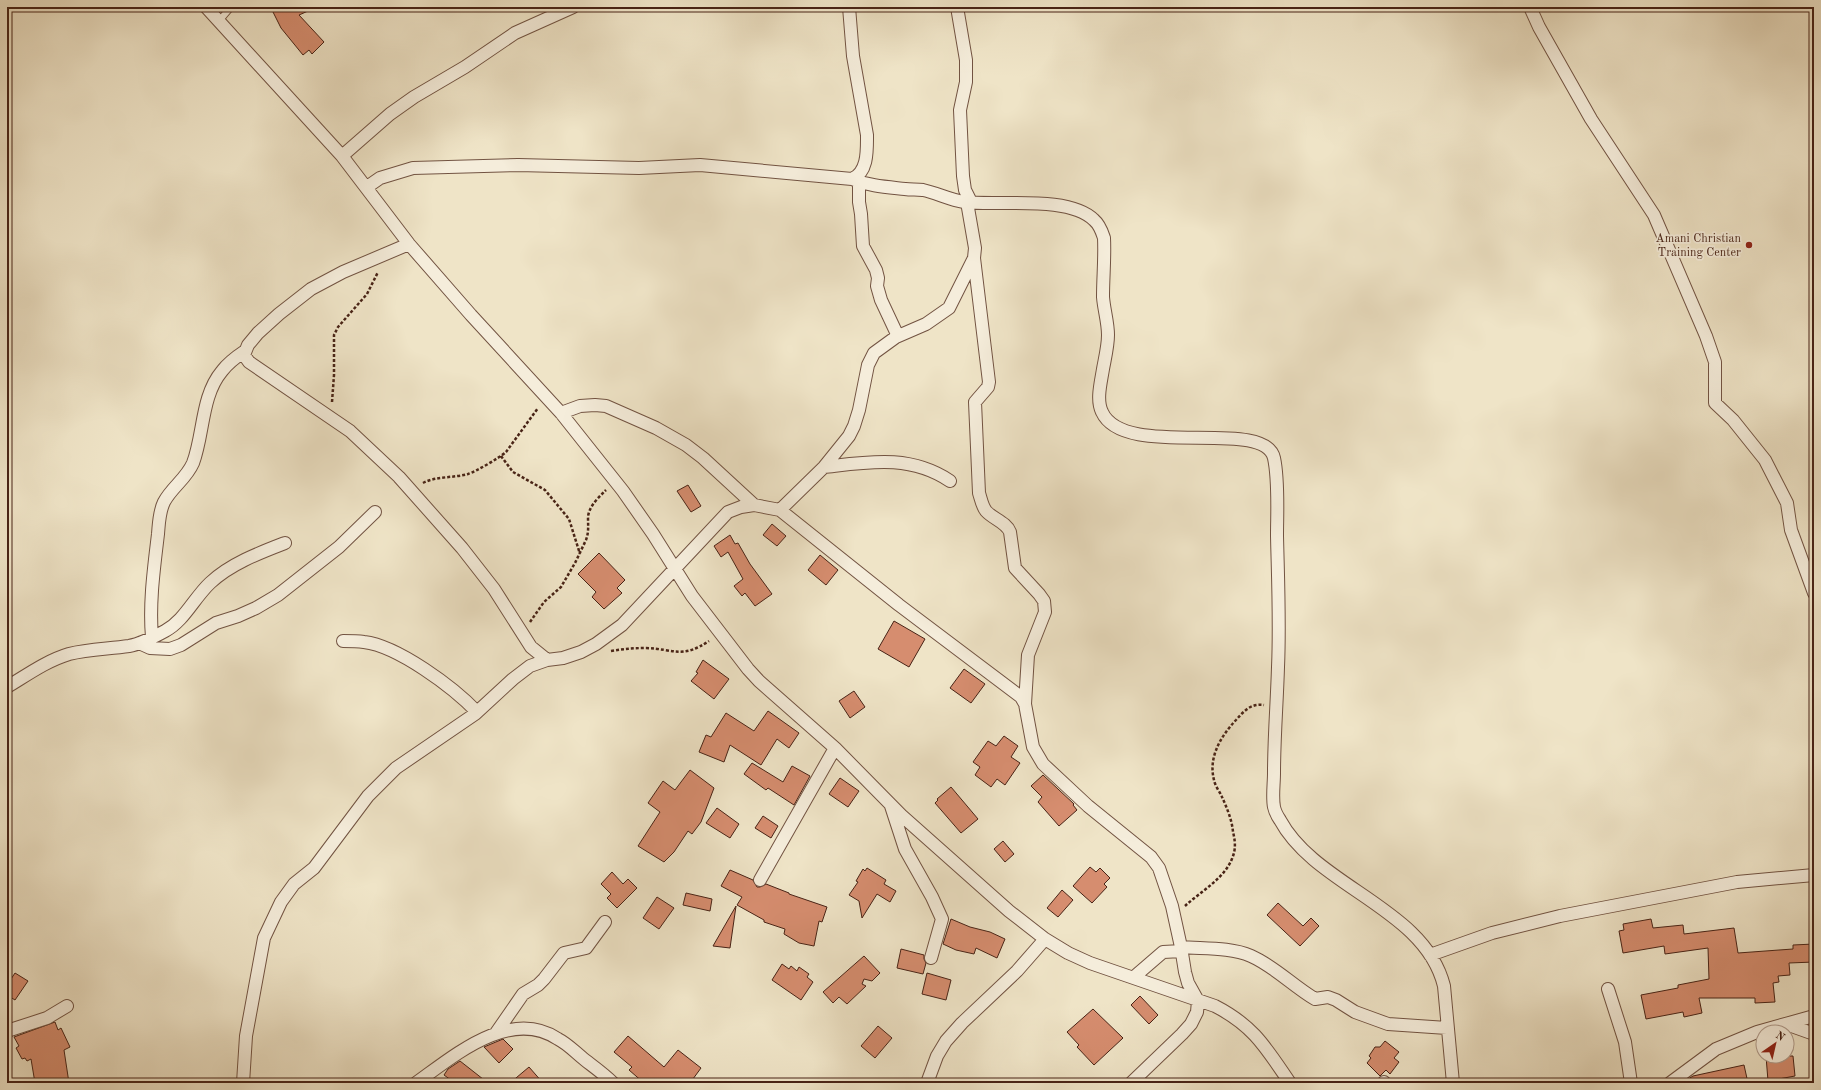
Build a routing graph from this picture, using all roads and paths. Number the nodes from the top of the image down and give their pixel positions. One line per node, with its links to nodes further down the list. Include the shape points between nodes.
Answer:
1 (206, 7): 7 (street)
2 (231, 7): 7 (lane)
3 (572, 7): 8 (street, via 515,33 414,97 390,114)
4 (849, 7): 9 (street, via 853,56 867,148 861,172)
5 (957, 7): 11 (street, via 966,68 960,110 963,176)
6 (1530, 7): 31 (street, via 1539,28 1591,119 1654,215 1709,342 1715,362 1715,403 1733,420 1765,460 1787,503 1791,530)
7 (219, 21): 8 (street)
8 (342, 156): 10 (street)
9 (855, 180): 10 (street, via 700,165 638,168 510,165 413,168 380,178); 11 (street, via 880,186 924,190 940,197); 15 (street, via 863,246 876,270 880,295)
10 (367, 187): 12 (street)
11 (969, 202): 14 (street); 41 (street, via 1060,205 1086,214 1100,228 1104,238 1104,306 1108,336 1099,399 1104,416 1116,428 1129,434 1250,440 1268,447 1274,456 1278,578)
12 (409, 244): 13 (street); 17 (street)
13 (385, 255): 16 (street, via 343,272 311,289 279,314); 19 (path, via 373,286 334,335 334,394)
14 (974, 258): 15 (street, via 949,308 926,324); 40 (street, via 989,382 988,387 975,402 979,493 987,512 1010,532 1015,568 1044,601 1045,612 1028,655)
15 (896, 337): 21 (street, via 879,348 871,357 854,426)
16 (245, 351): 19 (street, via 244,355 248,362); 34 (street, via 220,372 211,390 193,462 160,511 155,557)
17 (548, 398): 18 (street); 20 (path, via 506,452)
18 (561, 413): 22 (street); 25 (street, via 580,406 606,406 656,428 704,458)
19 (329, 415): 24 (street, via 365,443)
20 (500, 456): 24 (path, via 469,474 425,482); 29 (path, via 513,472 545,490 569,519)
21 (824, 467): 23 (street, via 896,462 938,472); 26 (street)
22 (615, 481): 29 (path, via 591,508 588,515 588,534); 30 (street)
23 (950, 481)
24 (412, 490): 32 (street, via 494,589)
25 (754, 505): 26 (street); 30 (street, via 728,512)
26 (780, 510): 40 (street, via 899,605 1021,696)
27 (375, 512): 36 (street, via 339,547 278,595 261,605 216,623 170,649 150,648)
28 (284, 543): 34 (street, via 222,573 197,597 180,620)
29 (580, 554): 32 (path, via 561,587 544,602)
30 (675, 569): 33 (street); 38 (street, via 622,625 596,644 563,658)
31 (1814, 593)
32 (523, 634): 38 (street, via 531,647)
33 (721, 634): 37 (path, via 693,650 682,653 647,648); 43 (street, via 759,681)
34 (152, 637): 36 (street)
35 (343, 641): 42 (street, via 365,642 400,655 451,690)
36 (139, 643): 39 (street, via 68,654 46,663)
37 (605, 651)
38 (547, 660): 42 (street, via 530,666)
39 (7, 687)
40 (1025, 704): 47 (street, via 1030,737 1043,764 1088,806 1157,863)
41 (1276, 707): 47 (path, via 1256,704 1250,706 1219,742 1215,754 1214,781 1233,829 1233,856 1226,868 1208,887); 51 (street, via 1274,808 1281,822 1304,853 1401,924)
42 (477, 712): 66 (street, via 387,776 368,796 314,868 294,884 281,902 264,938 246,1036)
43 (835, 748): 44 (street); 46 (street)
44 (890, 803): 49 (street, via 1009,911); 52 (street, via 905,849 940,912 942,924)
45 (1814, 875): 51 (street, via 1737,882 1560,916 1492,933)
46 (760, 880)
47 (1174, 916): 50 (street)
48 (605, 922): 62 (street, via 586,948 564,953 538,985 523,994)
49 (1045, 939): 53 (street, via 1068,953); 68 (street, via 1017,971 946,1041 936,1056)
50 (1181, 949): 53 (street, via 1163,952); 55 (street, via 1188,983); 60 (street, via 1234,952 1250,956 1315,999 1328,997 1355,1012 1388,1024)
51 (1430, 954): 60 (street, via 1441,974 1444,986)
52 (931, 958)
53 (1134, 977): 55 (street)
54 (1608, 989): 72 (street, via 1625,1042)
55 (1198, 1001): 69 (street, via 1197,1012 1191,1024); 70 (street, via 1215,1006 1244,1023 1266,1048)
56 (67, 1006): 61 (street, via 47,1018)
57 (1814, 1016): 58 (street)
58 (1786, 1024)
59 (1795, 1027): 64 (street)
60 (1447, 1028): 71 (street)
61 (7, 1031)
62 (496, 1033): 65 (street, via 443,1062); 67 (street, via 518,1028 540,1031 558,1038)
63 (1755, 1033): 73 (street, via 1716,1048)
64 (1814, 1034)
65 (418, 1082)
66 (243, 1083)
67 (613, 1083)
68 (927, 1083)
69 (1131, 1083)
70 (1290, 1083)
71 (1453, 1083)
72 (1631, 1083)
73 (1670, 1083)

